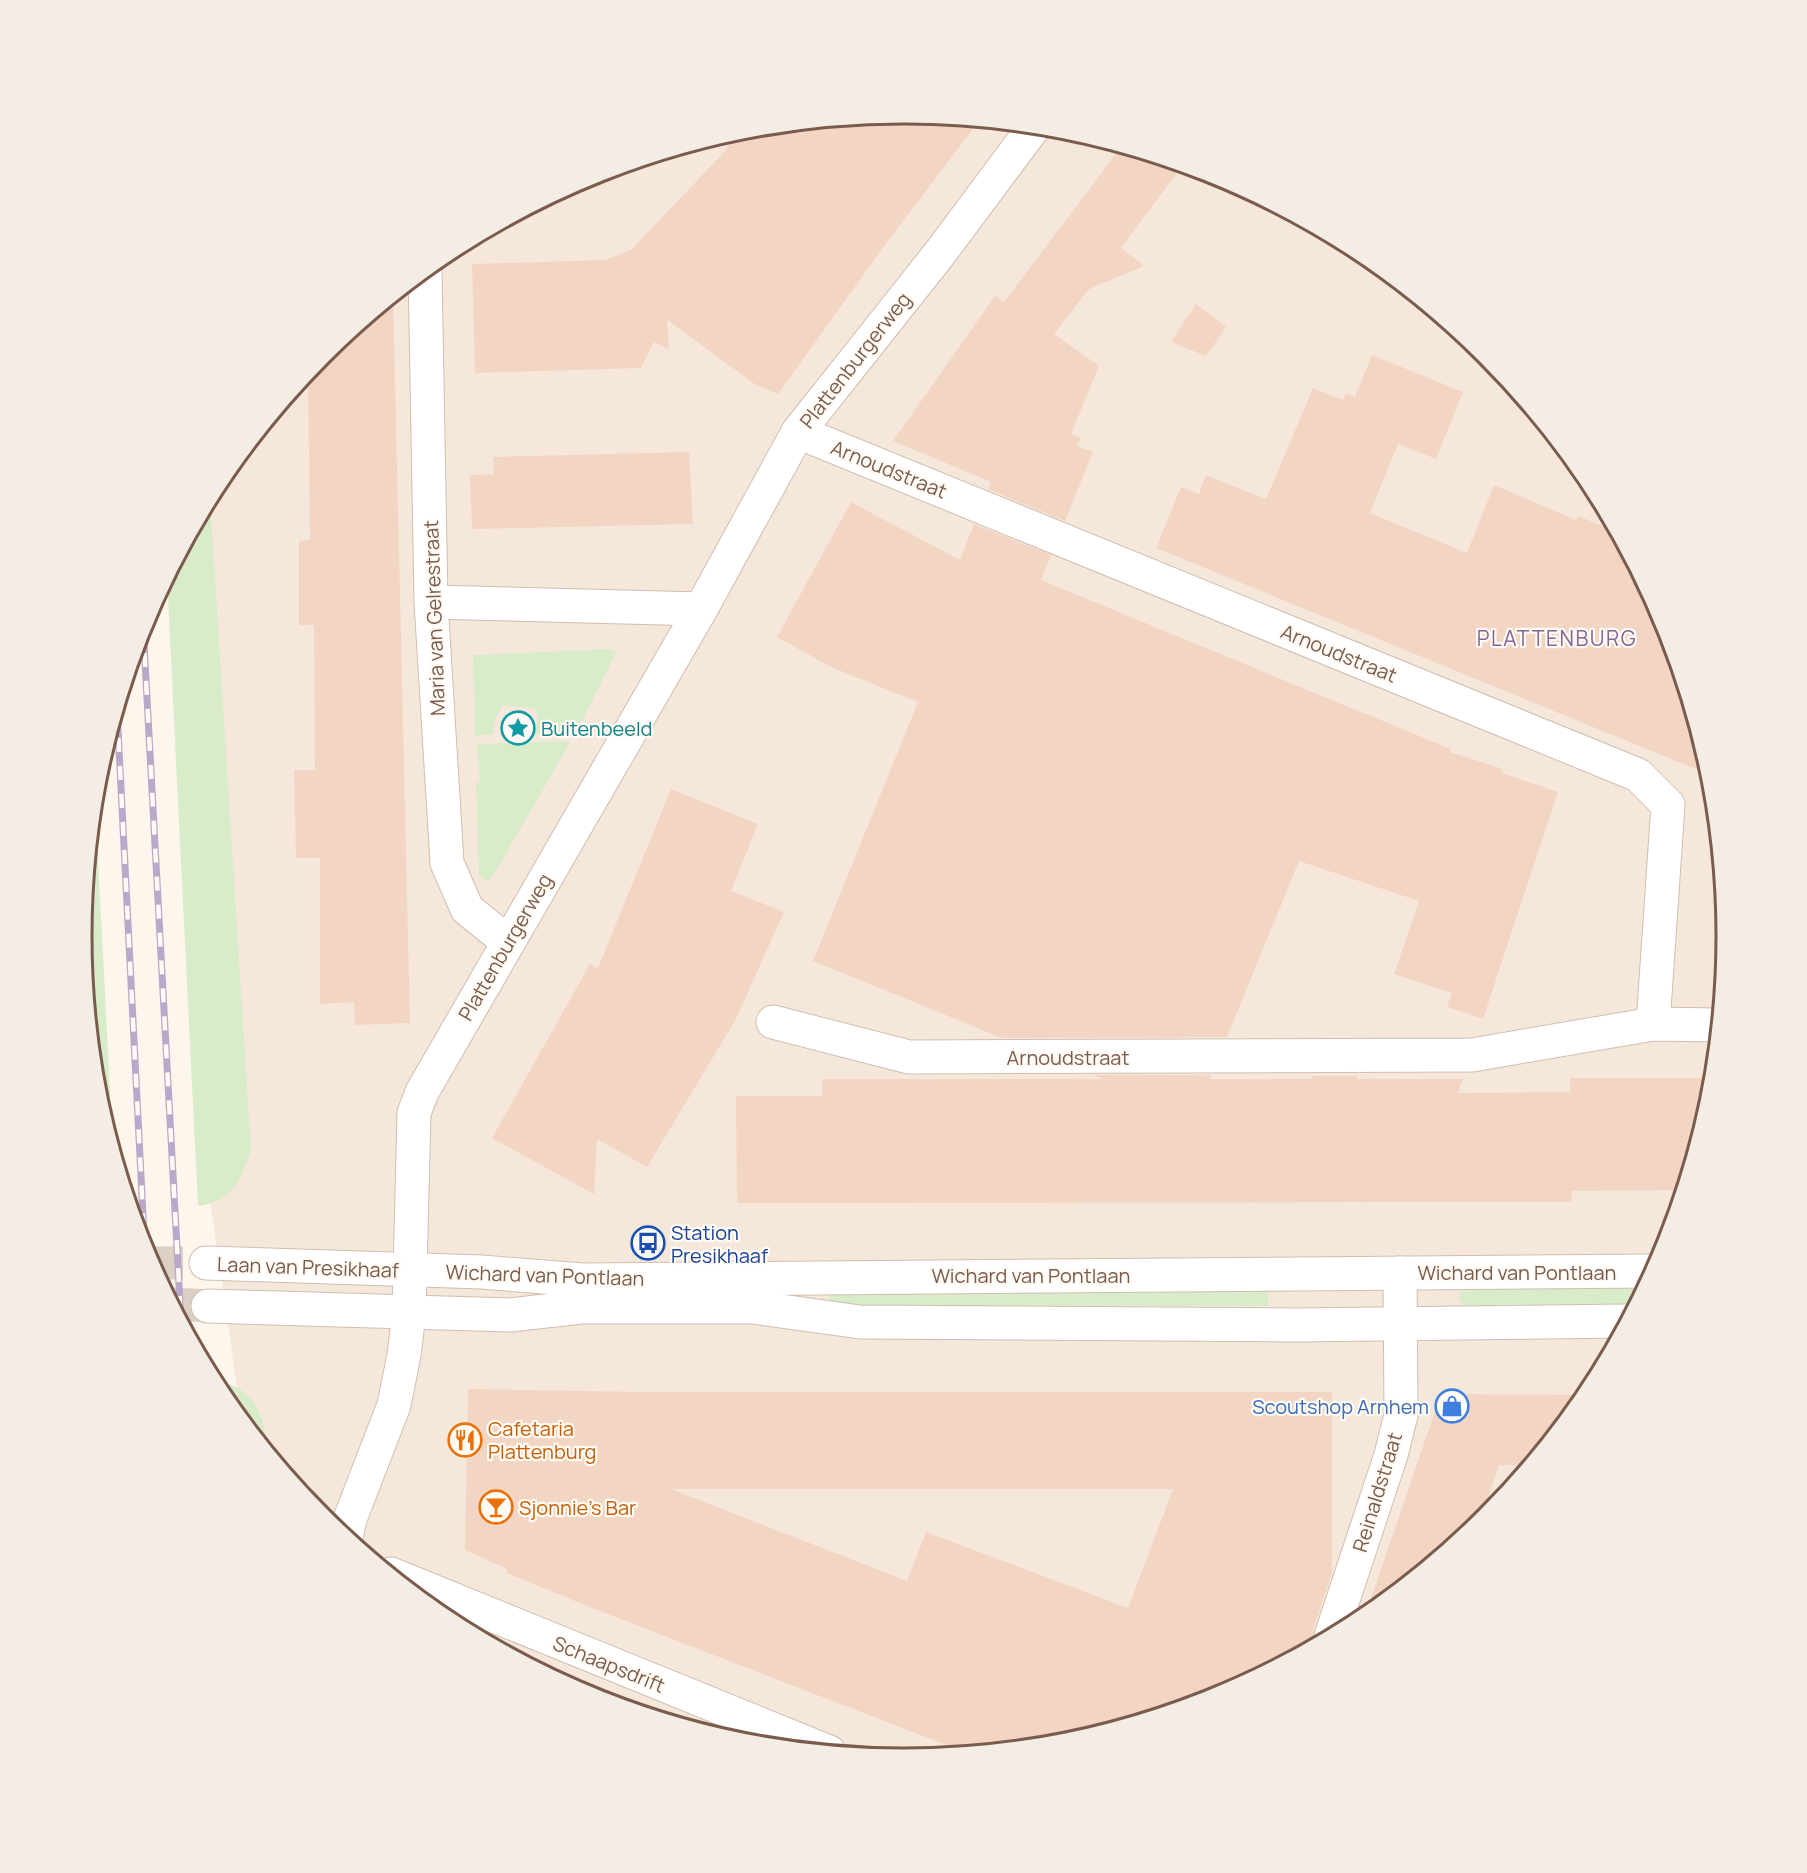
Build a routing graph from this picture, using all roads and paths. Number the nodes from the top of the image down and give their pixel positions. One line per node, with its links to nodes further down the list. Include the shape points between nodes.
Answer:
1 (1029, 134): 3 (street, Plattenburgerweg)
2 (425, 280): 4 (street, Maria van Gelrestraat)
3 (798, 432): 5 (street, Plattenburgerweg); 8 (street, Arnoudstraat, via 1638,775 1668,805)
4 (431, 602): 5 (street); 6 (street, Maria van Gelrestraat, via 447,863 467,909)
5 (701, 609): 6 (street, Plattenburgerweg)
6 (508, 942): 11 (street, Plattenburgerweg, via 422,1092 414,1113)
7 (772, 1022): 8 (street, Arnoudstraat, via 909,1057 1472,1055)
8 (1653, 1024): 9 (street, Arnoudstraat)
9 (1711, 1025)
10 (206, 1263): 11 (street, Laan van Presikhaaf)
11 (410, 1271): 13 (street, Wichard van Pontlaan, via 582,1280); 15 (street, Plattenburgerweg)
12 (1643, 1271): 13 (street, Wichard van Pontlaan)
13 (1400, 1273): 17 (street, Reinaldstraat)
14 (208, 1306): 15 (street)
15 (409, 1313): 17 (street, Wichard van Pontlaan, via 510,1315 581,1307 752,1307 860,1322); 18 (street, Plattenburgerweg, via 393,1405)
16 (1619, 1321): 17 (street, Wichard van Pontlaan)
17 (1401, 1322): 20 (street, Reinaldstraat, via 1401,1415)
18 (348, 1529)
19 (410, 1582): 21 (street, Schaapsdrift)
20 (1335, 1624)
21 (806, 1743)

